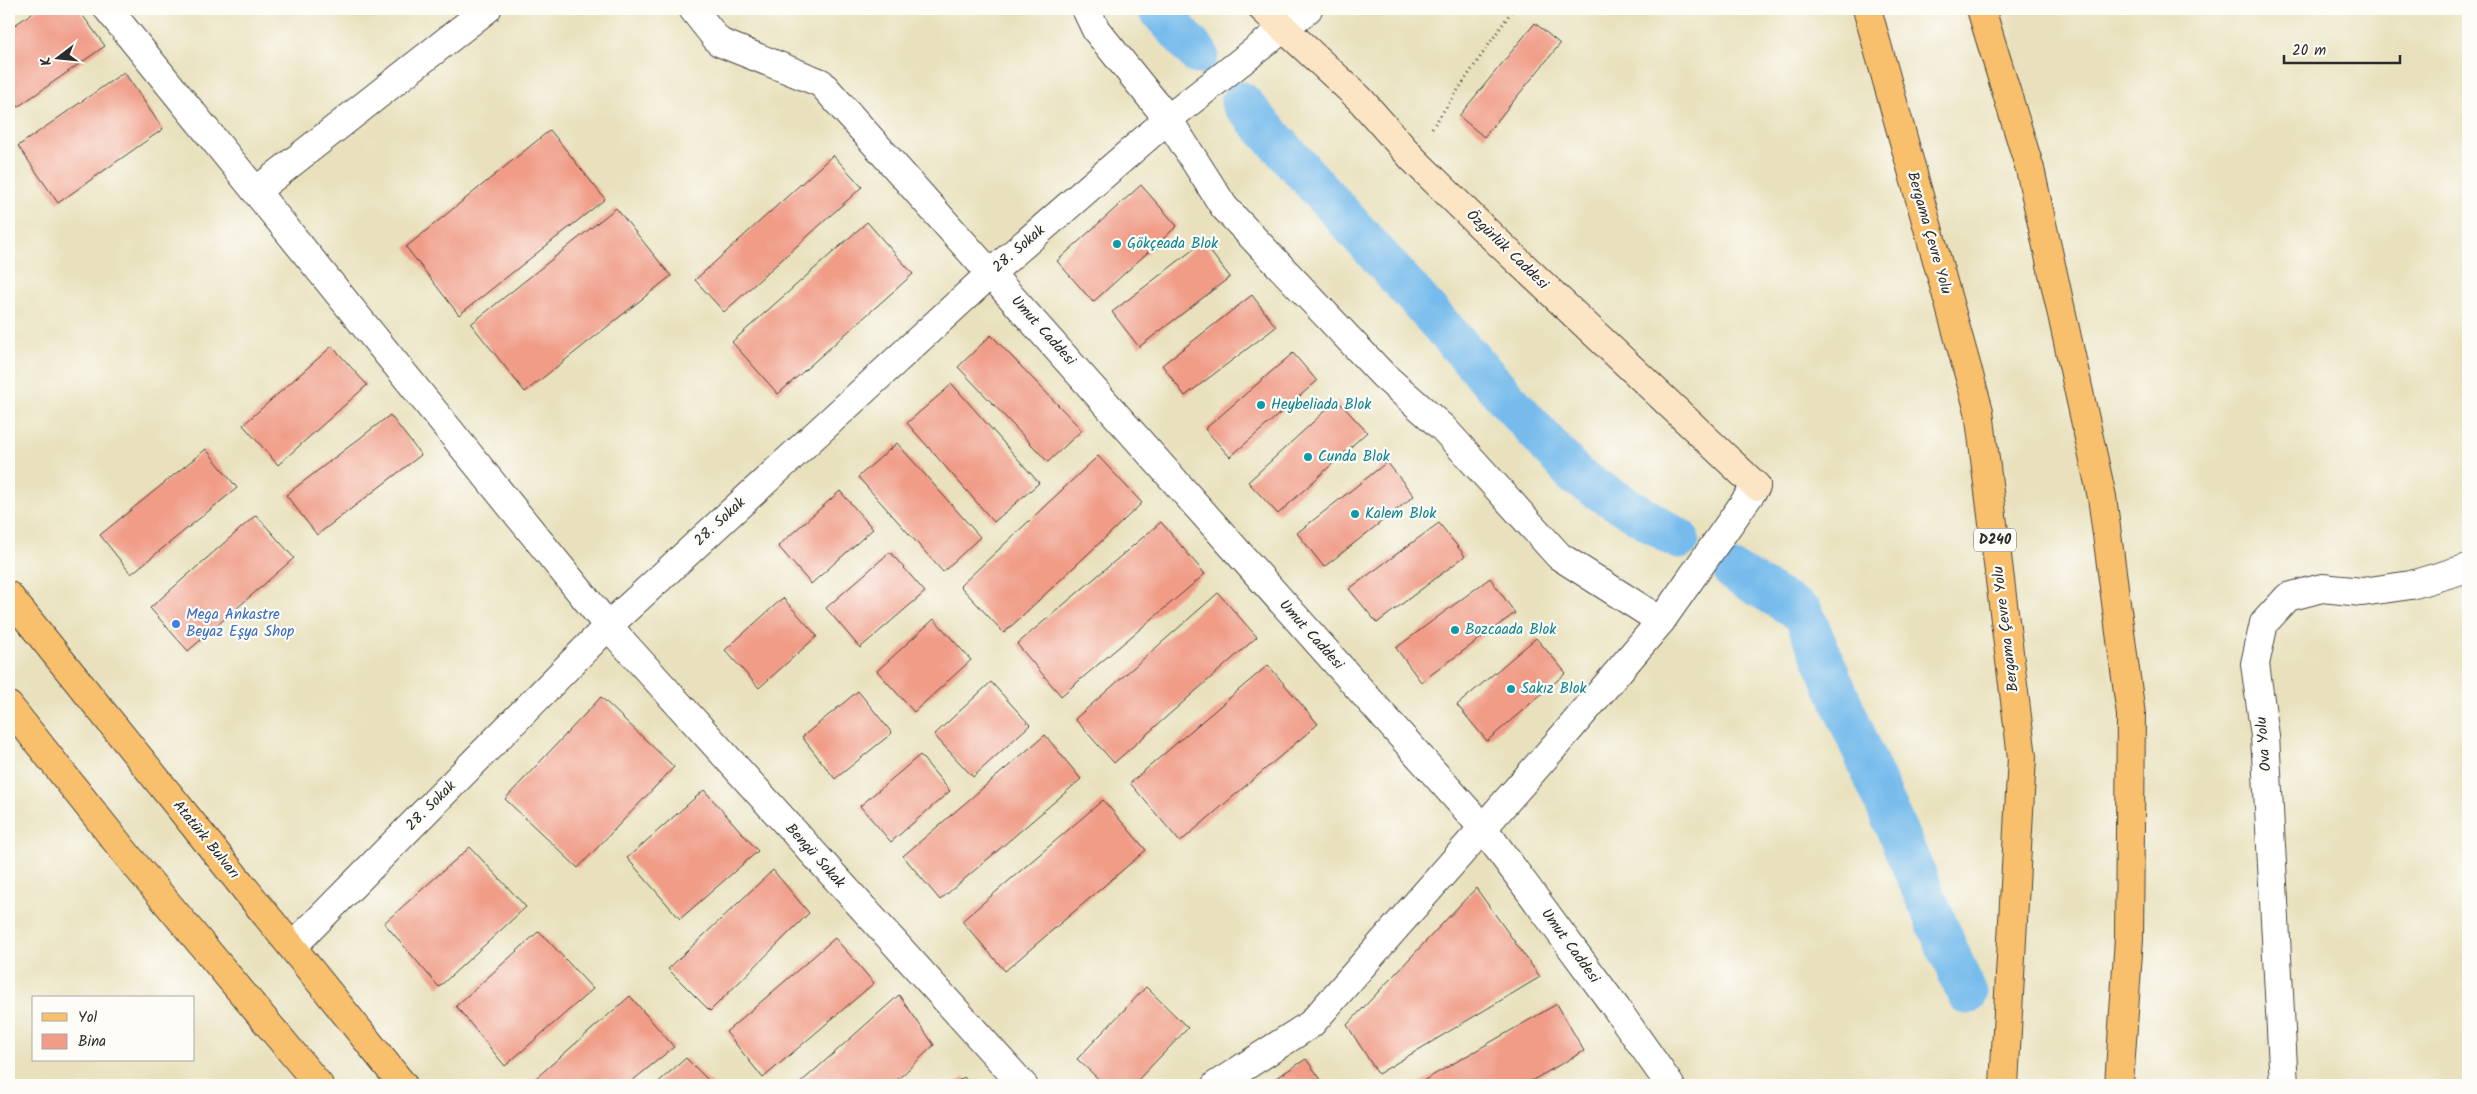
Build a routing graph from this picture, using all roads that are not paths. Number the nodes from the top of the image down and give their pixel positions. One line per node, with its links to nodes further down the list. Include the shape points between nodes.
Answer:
1 (108, 9): 11 (street, Bengü Sokak)
2 (487, 9): 11 (street)
3 (693, 9): 12 (street, Umut Caddesi, via 719,42 821,83)
4 (1086, 9): 10 (street, via 1096,30)
5 (1263, 9): 9 (main road, Özgürlük Caddesi)
6 (1308, 9): 9 (street, 28. Sokak)
7 (1867, 9): 26 (main road, Bergama Çevre Yolu / D240, via 1979,411 2022,757)
8 (1982, 9): 27 (main road, via 2030,169 2102,497 2129,705 2129,938)
9 (1283, 28): 10 (street, 28. Sokak); 13 (main road, Özgürlük Caddesi, via 1359,98 1412,158)
10 (1168, 119): 12 (street, 28. Sokak); 16 (street, via 1224,207 1383,375 1443,428 1559,556)
11 (256, 191): 17 (street, Bengü Sokak)
12 (991, 273): 17 (street, 28. Sokak); 19 (street, Umut Caddesi)
13 (1756, 486): 16 (street)
14 (2468, 568): 28 (street, Ova Yolu, via 2411,585 2362,592 2322,588 2288,597 2264,623 2255,664 2265,736)
15 (9, 596): 20 (main road, Atatürk Bulvarı)
16 (1660, 621): 19 (street)
17 (608, 626): 20 (street, 28. Sokak); 23 (street, Bengü Sokak)
18 (9, 706): 21 (main road, via 127,855)
19 (1483, 828): 24 (street, via 1311,1024); 25 (street, Umut Caddesi)
20 (293, 946): 22 (main road, Atatürk Bulvarı)
21 (319, 1085)
22 (403, 1085)
23 (1023, 1085)
24 (1216, 1085)
25 (1670, 1085)
26 (2004, 1085)
27 (2119, 1085)
28 (2284, 1085)

